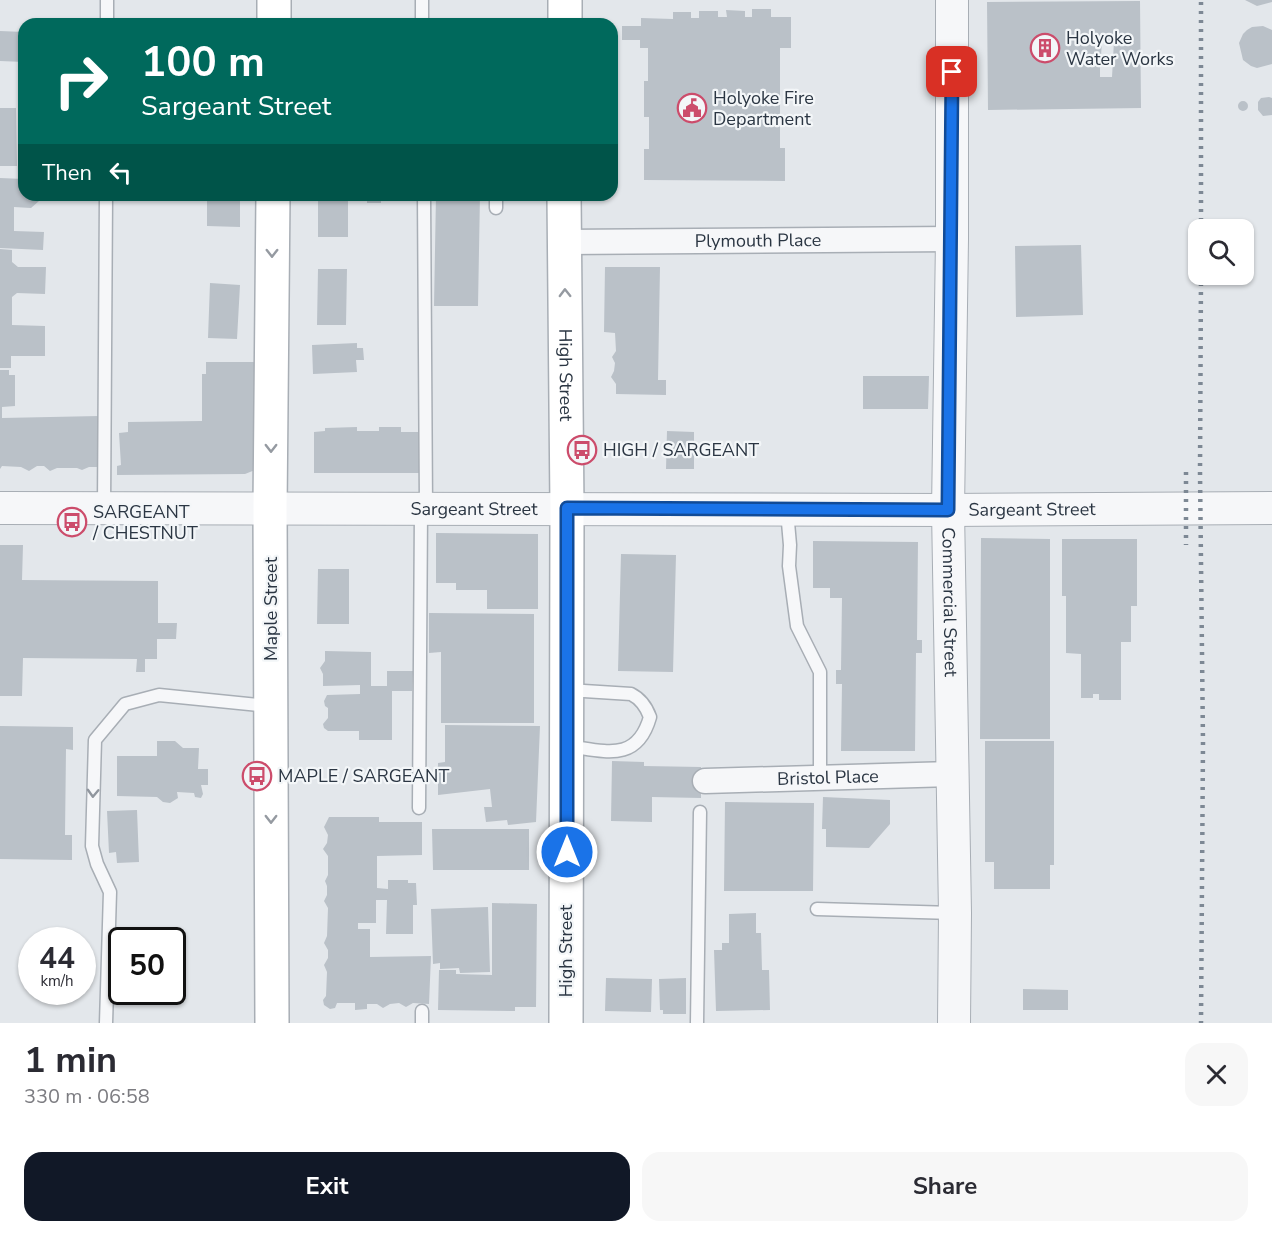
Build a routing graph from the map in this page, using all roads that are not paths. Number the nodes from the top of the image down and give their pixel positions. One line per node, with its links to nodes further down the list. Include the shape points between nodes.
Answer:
1 (107, 0): 6 (lane)
2 (274, 0): 7 (main road)
3 (422, 0): 8 (lane)
4 (565, 0): 9 (main road)
5 (952, 0): 14 (street, Commercial Street)
6 (107, 18)
7 (274, 18)
8 (422, 18)
9 (565, 18)
10 (106, 201): 16 (lane)
11 (273, 201): 18 (main road, Maple Street, one-way to 18)
12 (424, 201): 19 (lane)
13 (564, 201): 15 (main road, High Street)
14 (952, 239): 15 (street, Plymouth Place); 23 (street, Commercial Street)
15 (564, 242): 20 (main road, High Street, one-way to 15)
16 (104, 507): 17 (street, Sargeant Street); 18 (street, Sargeant Street)
17 (0, 508)
18 (270, 508): 19 (street, Sargeant Street); 25 (main road, Maple Street)
19 (424, 508): 20 (street, Sargeant Street); 30 (lane)
20 (567, 508): 22 (street, Sargeant Street); 24 (main road, High Street)
21 (1272, 508): 23 (street, Sargeant Street)
22 (787, 510): 23 (street, Sargeant Street); 28 (lane, via 797,626 820,672)
23 (948, 510): 27 (street, Commercial Street)
24 (567, 690): 26 (main road, High Street); 26 (lane, via 631,694 644,704 650,717 636,744 620,752)
25 (271, 706): 34 (lane, one-way to 34, via 159,695 125,704 95,740 92,846 110,892); 35 (main road, Maple Street, one-way to 35)
26 (567, 745): 36 (main road, High Street)
27 (952, 774): 28 (street, Bristol Place); 33 (street, Commercial Street)
28 (820, 777): 29 (street, Bristol Place)
29 (705, 781)
30 (420, 808)
31 (700, 812): 37 (lane)
32 (818, 909): 33 (lane)
33 (955, 913): 38 (street, Commercial Street)
34 (106, 1023)
35 (272, 1023)
36 (566, 1023)
37 (697, 1023)
38 (954, 1023)

